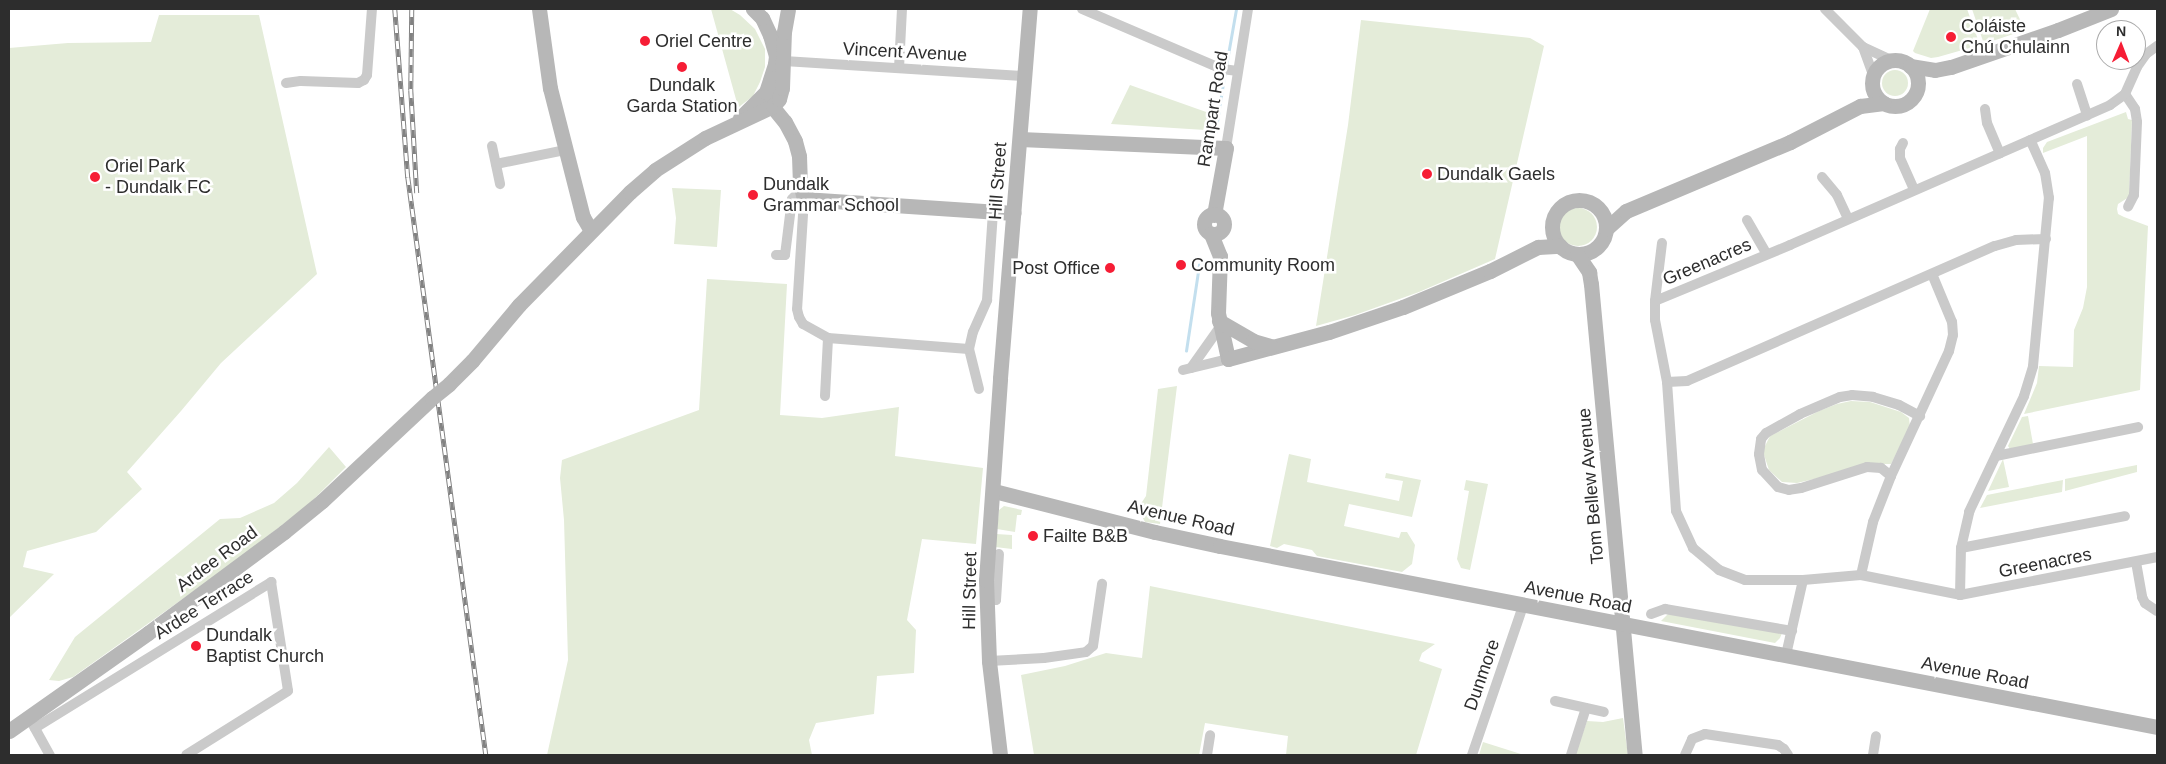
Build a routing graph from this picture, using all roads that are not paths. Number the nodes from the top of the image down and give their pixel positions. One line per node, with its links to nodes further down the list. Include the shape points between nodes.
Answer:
1 (372, 9): 21 (street, via 364,80 358,83)
2 (539, 9): 37 (street, via 546,71)
3 (788, 9): 10 (street, via 778,18); 14 (street)
4 (902, 9): 16 (street)
5 (1030, 9): 19 (street, Hill Street)
6 (1082, 9): 17 (street)
7 (1248, 9): 17 (street, Rampart Road)
8 (1825, 9): 12 (street)
9 (2111, 9): 18 (street, via 2034,39)
10 (758, 13): 24 (street, via 770,34 776,56)
11 (2157, 46): 25 (street, via 2137,67)
12 (1863, 47): 13 (street); 20 (street)
13 (1891, 60): 15 (street); 20 (street, via 1882,64)
14 (784, 61): 16 (street, Vincent Avenue); 27 (street, via 782,88 779,100)
15 (1910, 66): 18 (street); 23 (street)
16 (899, 68): 19 (street, Vincent Avenue)
17 (1230, 70): 36 (street, Rampart Road)
18 (1935, 70): 23 (street)
19 (1024, 76): 32 (street, Hill Street)
20 (1873, 81): 26 (street, via 1876,97); 28 (street)
21 (286, 83)
22 (2077, 84): 30 (street)
23 (1918, 86): 26 (street, via 1906,103 1897,106)
24 (766, 92): 27 (street, via 767,100); 31 (street)
25 (2125, 94): 30 (street, Greenacres); 44 (street, via 2135,109 2137,122 2134,196)
26 (1884, 103): 28 (street)
27 (773, 106): 31 (street); 43 (street, via 795,141)
28 (1860, 106): 46 (street, via 1790,142)
29 (1985, 110): 38 (street)
30 (2087, 115): 33 (street, Greenacres)
31 (735, 122): 53 (street, Ardee Road, via 665,162)
32 (1020, 139): 36 (street); 48 (street, Hill Street)
33 (2030, 140): 38 (street, Greenacres); 54 (street, via 2048,185)
34 (1903, 143): 42 (street, via 1900,158)
35 (492, 146): 39 (street)
36 (1226, 148): 65 (street, Rampart Road, via 1214,215 1205,222 1205,228 1217,231 1220,256)
37 (565, 150): 39 (street); 53 (street, via 583,218)
38 (2000, 153): 42 (street, Greenacres)
39 (496, 164): 41 (street)
40 (1822, 177): 49 (street, via 1837,195)
41 (500, 184)
42 (1914, 190): 49 (street, Greenacres)
43 (803, 194): 47 (street); 61 (street, via 792,199 785,255); 66 (street, via 799,317 803,324)
44 (2128, 207)
45 (1601, 210): 46 (street); 51 (street, via 1590,202 1571,201 1555,213); 52 (street)
46 (1626, 211): 52 (street)
47 (994, 212): 48 (street); 68 (street, via 988,300)
48 (1014, 213): 76 (street, Hill Street)
49 (1848, 218): 60 (street, Greenacres)
50 (1747, 220): 60 (street)
51 (1552, 229): 56 (street); 57 (street)
52 (1606, 229): 58 (street)
53 (591, 231): 97 (street, Ardee Road, bridge, via 519,305 472,362 322,501)
54 (2046, 238): 63 (street, via 2016,240); 75 (street, via 2033,366 2024,396)
55 (1662, 244): 64 (street)
56 (1560, 246): 57 (street); 59 (street)
57 (1538, 247): 67 (street, via 1404,307)
58 (1596, 248): 59 (street); 62 (street, Tom Bellew Avenue)
59 (1577, 254): 62 (street, Tom Bellew Avenue)
60 (1767, 254): 64 (street, Greenacres)
61 (776, 255)
62 (1589, 272): 93 (street, Tom Bellew Avenue)
63 (1932, 274): 70 (street, via 1688,381); 73 (street, via 1948,309 1953,335 1950,351)
64 (1655, 301): 70 (street, Greenacres, via 1655,320)
65 (1217, 329): 67 (street); 69 (street); 69 (street, via 1187,369)
66 (828, 338): 68 (street); 72 (street)
67 (1272, 347): 69 (street)
68 (969, 349): 71 (street)
69 (1221, 360)
70 (1667, 382): 86 (street, Greenacres, via 1676,511 1693,548 1705,560 1731,576 1745,580)
71 (979, 388)
72 (825, 396)
73 (1920, 416): 77 (street); 77 (street, via 1874,397 1846,396 1800,414 1761,439 1762,470 1778,487 1789,490 1801,488 1867,467 1880,468)
74 (2138, 427): 75 (street)
75 (1996, 456): 81 (street, via 1969,512)
76 (995, 466): 78 (street, Hill Street); 79 (street, via 1006,486)
77 (1891, 476): 85 (street, via 1872,522)
78 (994, 491): 79 (street, Avenue Road); 89 (street, Hill Street)
79 (1019, 497): 90 (street, Avenue Road, via 1155,532)
80 (2125, 516): 81 (street)
81 (1961, 548): 88 (street)
82 (998, 554): 89 (street, via 996,600)
83 (2157, 558): 84 (street, Greenacres)
84 (2136, 562): 88 (street, Greenacres); 91 (street, via 2142,597)
85 (1861, 575): 86 (street, Greenacres); 88 (street, Greenacres)
86 (1803, 580): 94 (street)
87 (1102, 584): 96 (street, via 1093,646 1086,652)
88 (1960, 595)
89 (986, 600): 96 (street, Hill Street)
90 (1524, 606): 93 (street, Avenue Road); 111 (street, Dunmore)
91 (2157, 611)
92 (1651, 614): 94 (street, via 1665,609)
93 (1624, 625): 95 (street, Avenue Road); 113 (street, Tom Bellew Avenue)
94 (1792, 631): 95 (street)
95 (1786, 655): 103 (street, Avenue Road)
96 (989, 661): 109 (street, Hill Street)
97 (72, 688): 98 (street); 102 (street, Ardee Road)
98 (82, 698): 102 (street, Ardee Terrace); 108 (street, Ardee Terrace, via 271,582 288,690)
99 (1555, 701): 100 (street)
100 (1586, 708): 101 (street); 112 (street)
101 (1604, 712)
102 (32, 723): 104 (street, Ardee Road); 107 (street)
103 (2157, 727)
104 (9, 731)
105 (1210, 735): 110 (street)
106 (1876, 736): 116 (street)
107 (50, 755)
108 (186, 755)
109 (1000, 755)
110 (1207, 755)
111 (1472, 755)
112 (1571, 755)
113 (1635, 755)
114 (1685, 755): 115 (street, via 1692,739 1705,734 1778,745)
115 (1788, 755)
116 (1873, 755)

